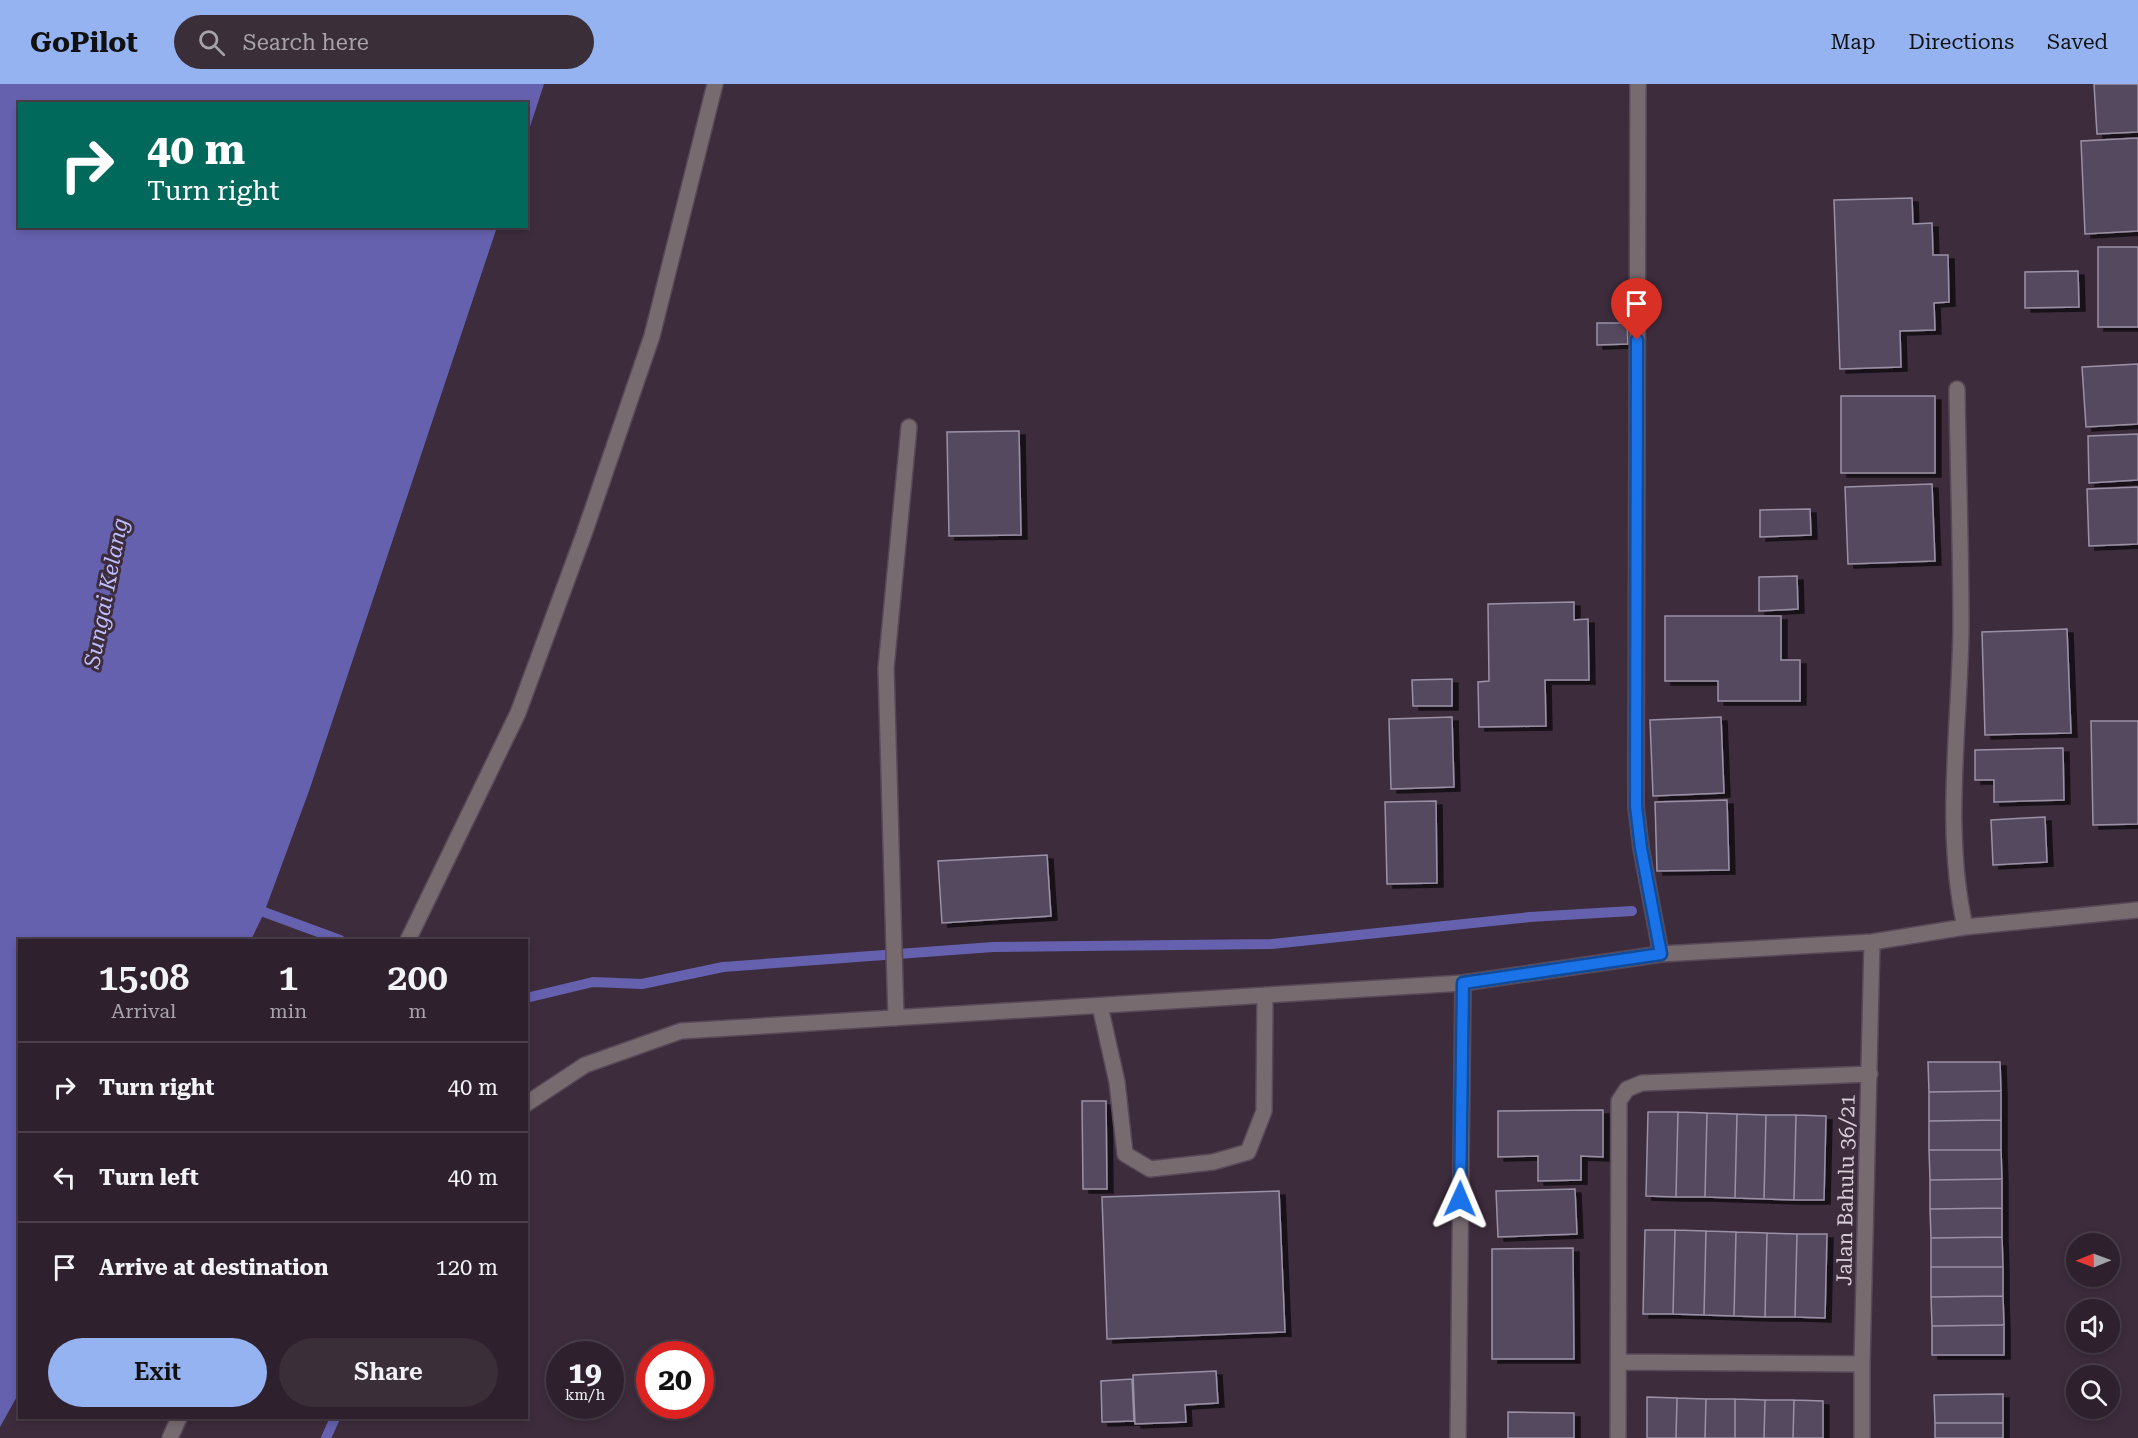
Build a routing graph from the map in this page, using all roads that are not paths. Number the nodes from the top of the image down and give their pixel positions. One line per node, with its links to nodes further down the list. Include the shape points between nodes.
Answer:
1 (715, 84): 7 (street, via 652,336 584,534 518,713)
2 (1638, 84): 9 (street, via 1636,806)
3 (1957, 389): 6 (street, via 1961,627 1953,797 1956,866)
4 (909, 427): 13 (street, via 886,668)
5 (2138, 910): 6 (street)
6 (1965, 927): 8 (street)
7 (411, 934)
8 (1872, 942): 9 (street); 14 (street, Jalan Bahulu 36/21)
9 (1661, 954): 10 (street)
10 (1463, 983): 11 (street); 20 (street)
11 (1265, 995): 12 (street); 12 (street, via 1264,1111 1248,1152 1213,1162 1150,1169 1125,1154 1118,1082)
12 (1100, 1006): 13 (street)
13 (896, 1018): 15 (street, via 681,1031 585,1065)
14 (1870, 1074): 16 (street, via 1642,1083 1627,1089 1619,1101); 17 (street, Jalan Bahulu 36/21)
15 (528, 1103)
16 (1618, 1362): 17 (street); 21 (street)
17 (1862, 1364): 22 (street, Jalan Bahulu 36/21)
18 (179, 1419): 19 (street)
19 (170, 1438)
20 (1458, 1438)
21 (1618, 1438)
22 (1863, 1438)

